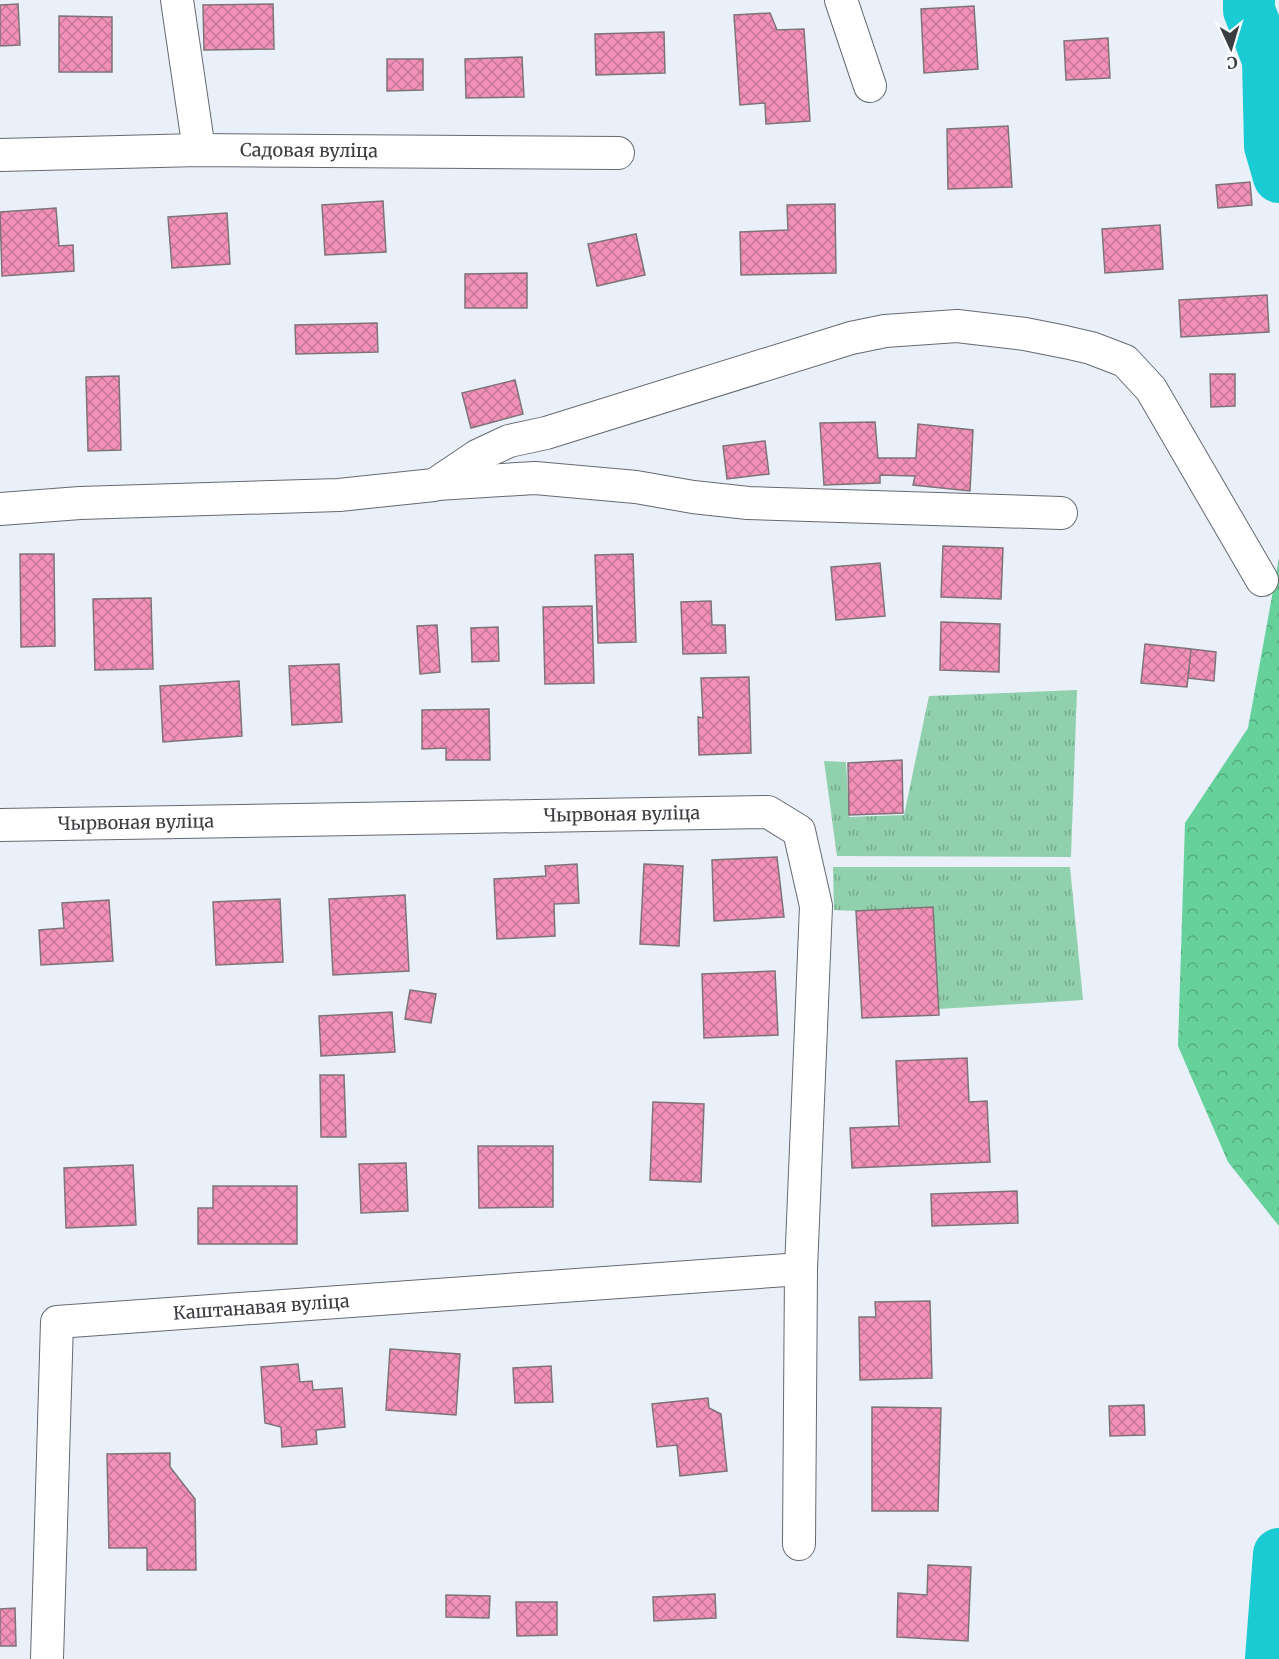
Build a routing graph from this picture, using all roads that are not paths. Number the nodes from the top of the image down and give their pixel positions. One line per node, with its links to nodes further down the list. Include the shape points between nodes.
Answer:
1 (177, 0): 4 (street)
2 (841, 0): 3 (street)
3 (870, 86)
4 (199, 150): 5 (street, Садовая вуліца); 6 (street, Садовая вуліца)
5 (618, 153)
6 (0, 155)
7 (434, 485): 8 (street, via 339,495); 9 (street, via 536,478 748,503); 10 (street, via 477,456 509,441 546,433 851,338 957,326 994,330 1091,348 1125,361 1151,388)
8 (0, 509)
9 (1061, 513)
10 (1262, 580)
11 (0, 825): 12 (street, Чырвоная вуліца, via 768,812 799,831 816,906)
12 (801, 1269): 13 (street, Чырвоная вуліца); 14 (street, Каштанавая вуліца, via 57,1322)
13 (799, 1544)
14 (47, 1659)

